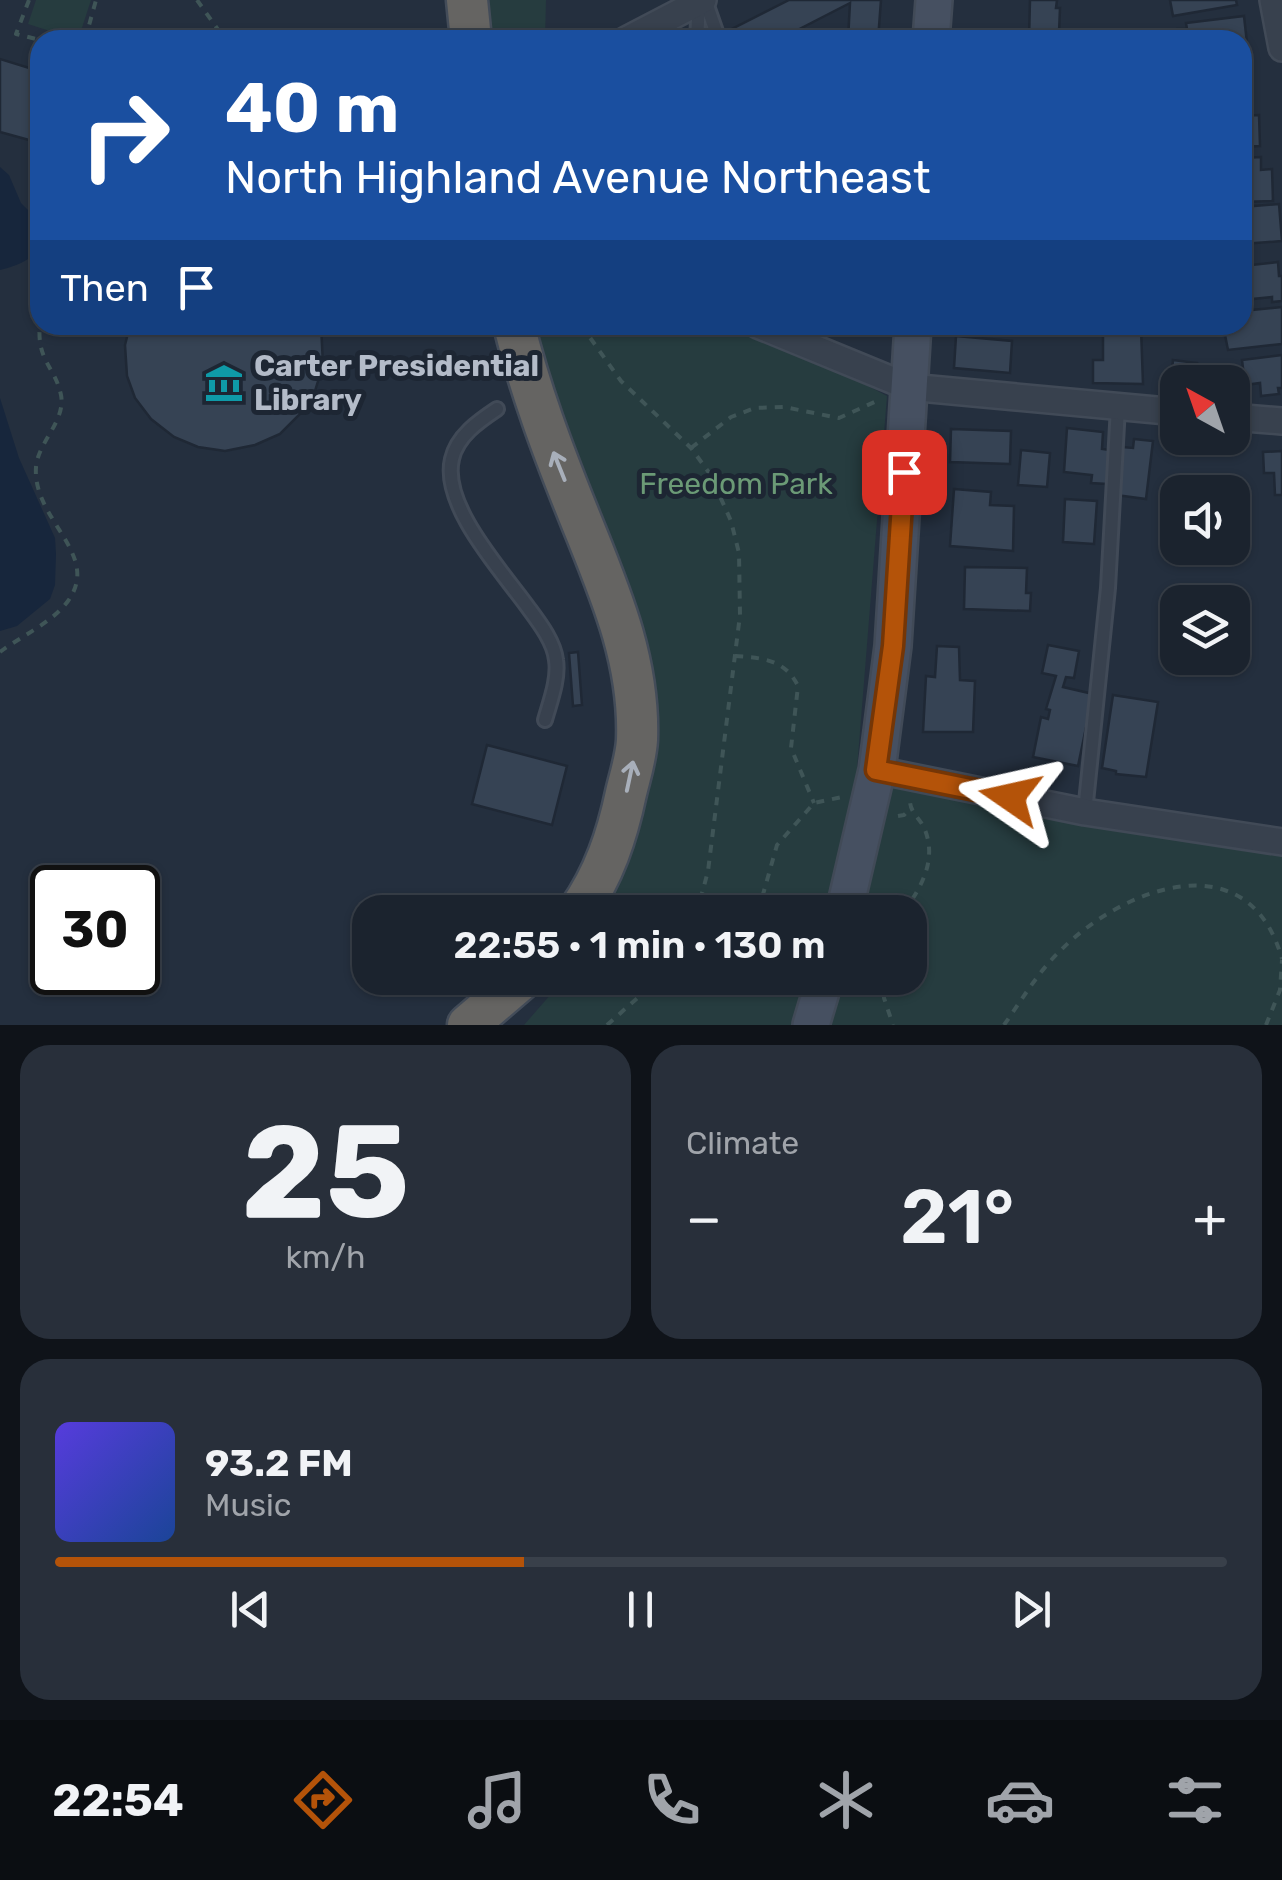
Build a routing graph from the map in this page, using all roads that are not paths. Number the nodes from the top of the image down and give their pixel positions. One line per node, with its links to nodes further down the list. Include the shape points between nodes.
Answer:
1 (467, 0): 5 (highway)
2 (934, 0): 9 (main road)
3 (1274, 0): 10 (street)
4 (702, 1): 6 (street); 7 (lane); 8 (lane)
5 (470, 30)
6 (645, 30)
7 (698, 30)
8 (715, 30)
9 (932, 30)
10 (1282, 48)
11 (517, 335): 24 (highway, one-way to 11, via 636,745 628,647 544,428)
12 (779, 335): 14 (street)
13 (910, 335): 14 (main road)
14 (896, 392): 15 (street); 21 (main road, via 893,646)
15 (1118, 407): 17 (street); 22 (lane)
16 (496, 409): 20 (lane, via 470,428 452,458 452,491 542,626 556,658)
17 (1160, 410)
18 (1250, 418): 19 (street)
19 (1282, 421)
20 (545, 720)
21 (874, 785): 22 (street); 27 (main road)
22 (1085, 812): 23 (street)
23 (1282, 842)
24 (603, 870): 25 (highway); 26 (highway)
25 (588, 895)
26 (595, 895)
27 (848, 895)
28 (503, 995): 31 (highway)
29 (538, 995): 32 (highway)
30 (820, 995): 33 (main road)
31 (468, 1025)
32 (511, 1025)
33 (811, 1025)

